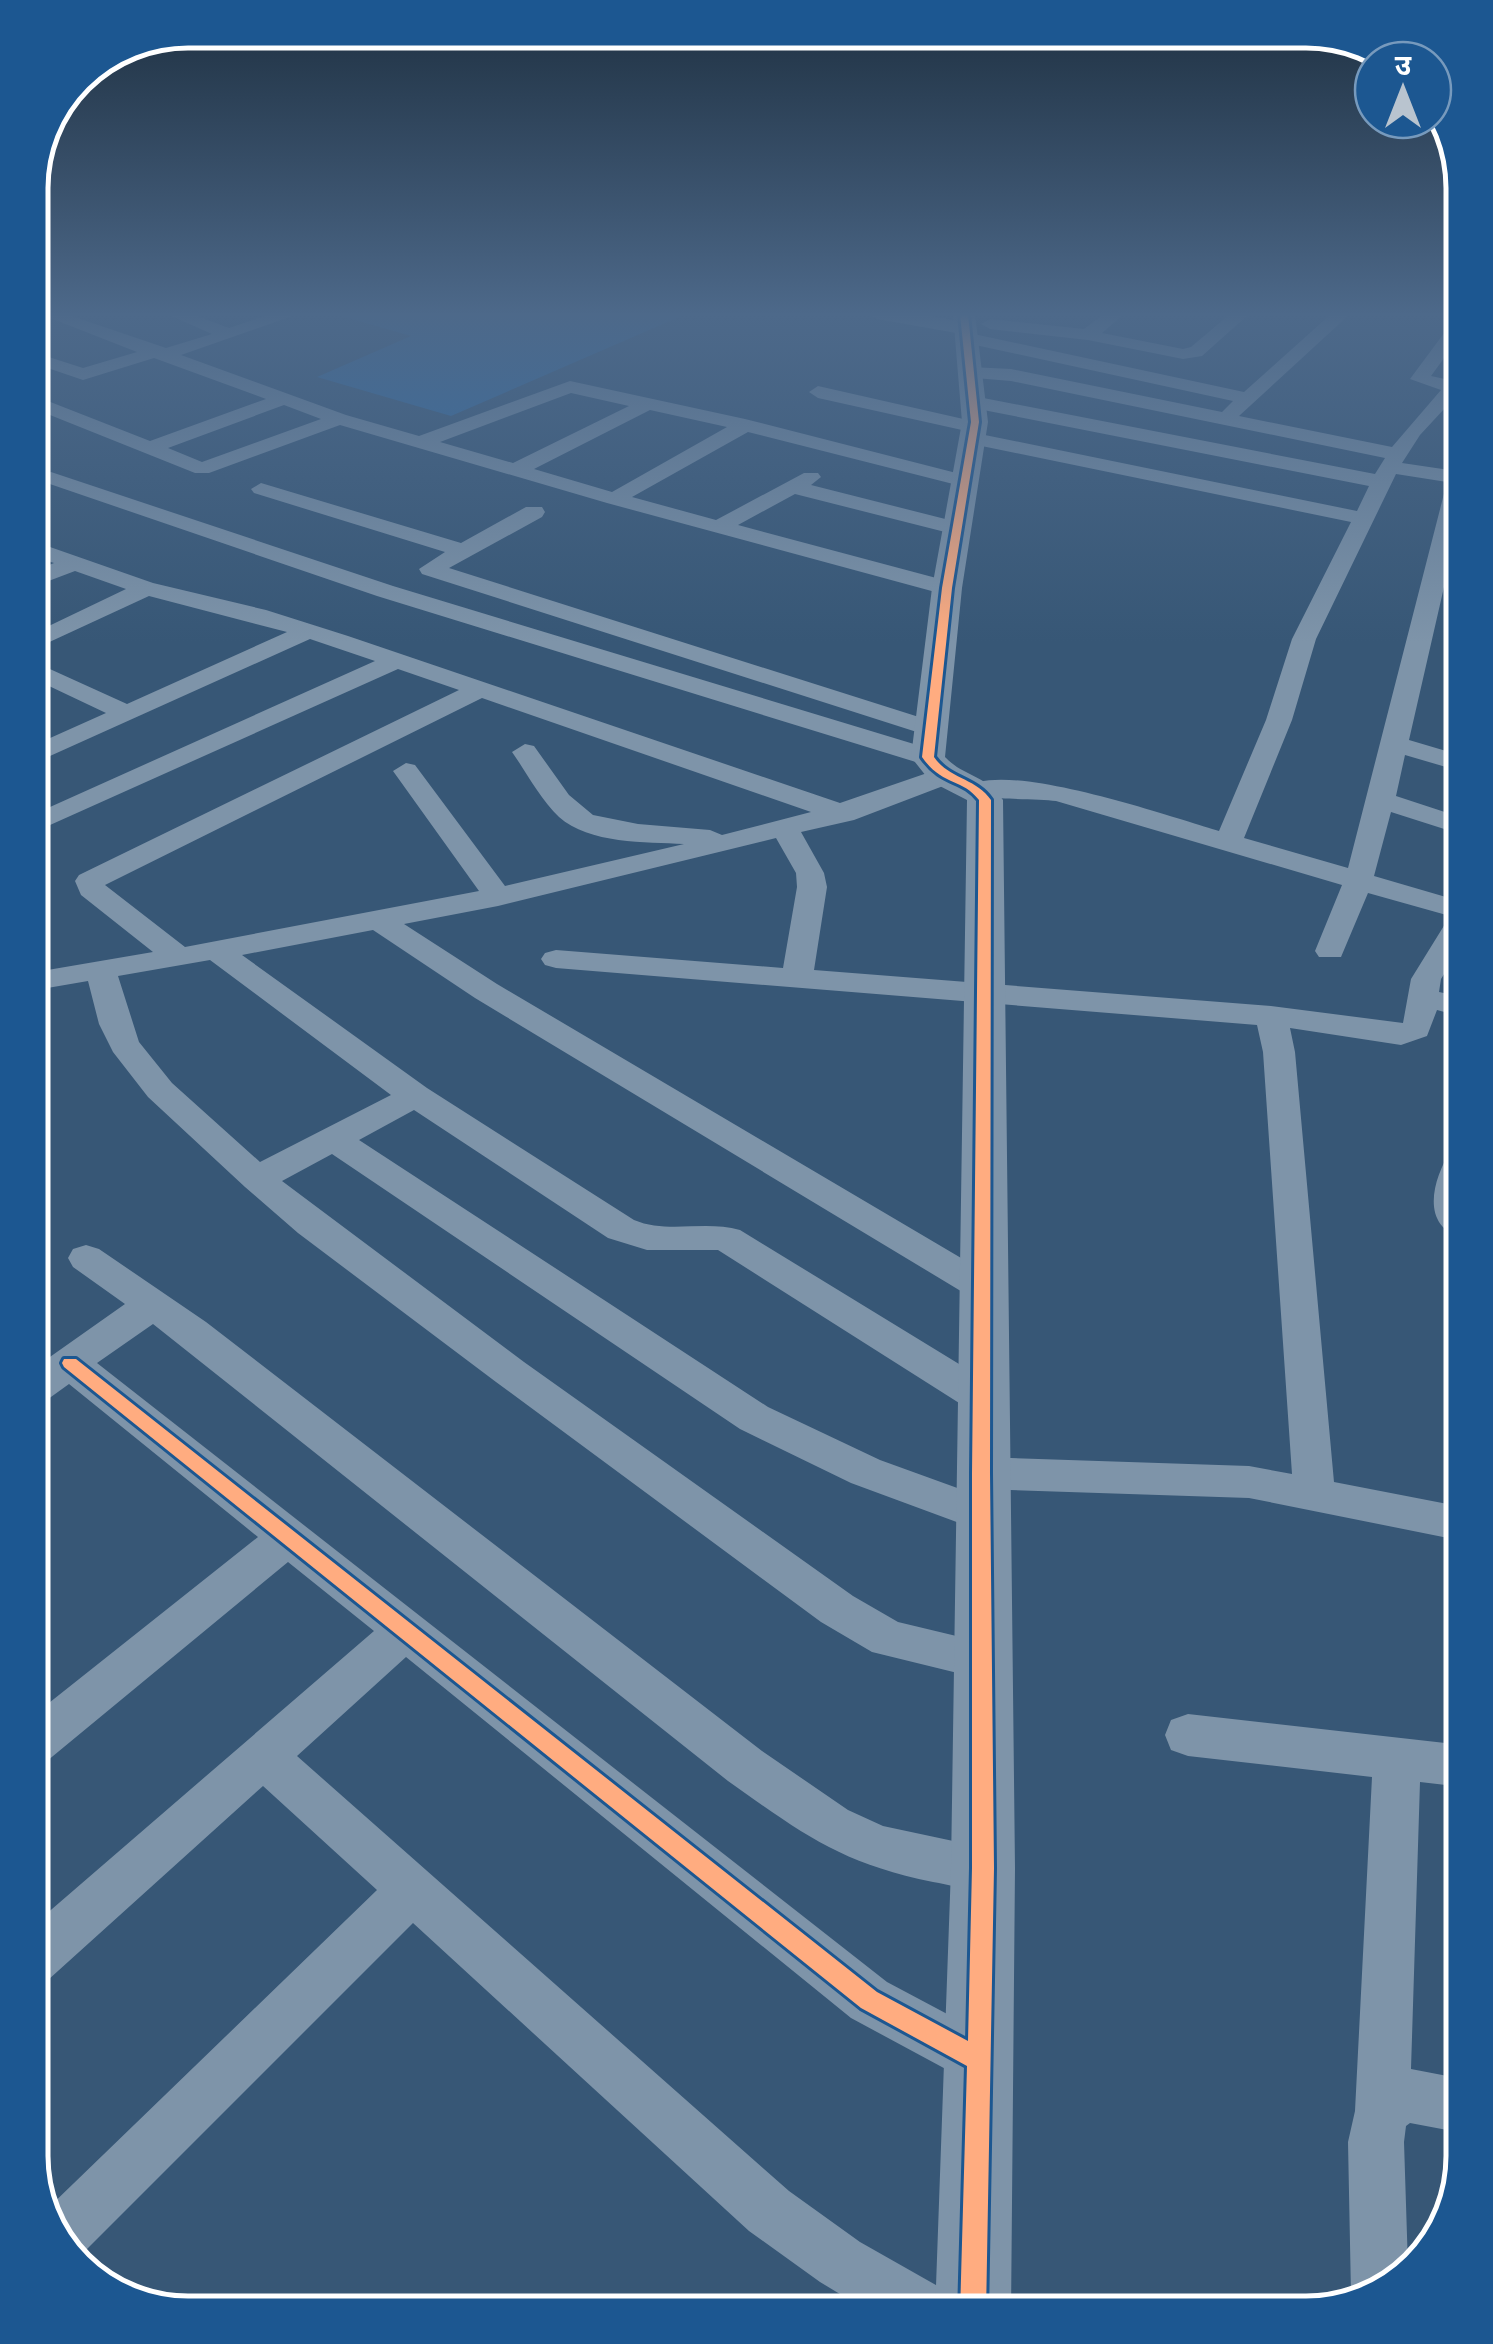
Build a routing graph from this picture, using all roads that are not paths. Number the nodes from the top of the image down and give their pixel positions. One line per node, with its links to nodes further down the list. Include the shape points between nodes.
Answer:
1 (86, 423): 15 (street)
2 (217, 423): 15 (street)
3 (327, 423): 15 (street, via 207,469)
4 (355, 423): 14 (street)
5 (471, 423): 14 (street)
6 (609, 423): 18 (street)
7 (737, 423): 13 (street)
8 (971, 423): 21 (street)
9 (1020, 423): 26 (street)
10 (1068, 423): 17 (street)
11 (1236, 423): 17 (street)
12 (1428, 423): 17 (street)
13 (745, 425): 16 (street); 24 (street)
14 (422, 442): 18 (street)
15 (147, 449)
16 (856, 453): 21 (street); 22 (street)
17 (1390, 468): 19 (street); 26 (street)
18 (518, 469): 24 (street)
19 (1446, 476)
20 (51, 478): 45 (street, via 385,591)
21 (966, 480): 28 (street)
22 (792, 487): 27 (street); 28 (street)
23 (261, 489): 30 (street)
24 (614, 499): 27 (street)
25 (534, 512): 30 (street)
26 (1366, 519): 55 (street, via 1304,639)
27 (719, 527): 35 (street)
28 (957, 529): 35 (street)
29 (1446, 538): 42 (street)
30 (462, 550): 45 (street, via 430,569)
31 (48, 554): 32 (street)
32 (74, 563): 33 (street); 34 (street)
33 (48, 574)
34 (146, 588): 36 (street); 37 (street)
35 (947, 588): 45 (street)
36 (308, 631): 38 (street); 41 (street)
37 (48, 635)
38 (396, 661): 40 (street); 51 (street)
39 (48, 676): 41 (street)
40 (479, 690): 50 (street); 63 (street, via 90,881 91,889)
41 (128, 714): 43 (street)
42 (1395, 744): 46 (street); 49 (street)
43 (48, 750)
44 (525, 752): 54 (street, via 581,821)
45 (934, 754): 48 (street); 50 (street)
46 (1446, 759)
47 (406, 771): 57 (street)
48 (979, 790): 55 (street, via 1058,793); 68 (street, via 985,800)
49 (1381, 800): 52 (street); 56 (street)
50 (844, 814): 53 (street)
51 (48, 818)
52 (1446, 822)
53 (785, 828): 54 (street); 66 (street, via 812,887)
54 (734, 840): 57 (street)
55 (1228, 842): 56 (street)
56 (1358, 882): 58 (street); 62 (street)
57 (498, 896): 59 (street)
58 (1446, 906)
59 (377, 920): 61 (street); 76 (street)
60 (1446, 947): 69 (street)
61 (216, 950): 63 (street); 72 (street)
62 (1330, 950)
63 (179, 957): 65 (street)
64 (556, 959): 66 (street)
65 (101, 970): 67 (street); 74 (street, via 124,1045 160,1090)
66 (796, 977): 68 (street)
67 (48, 979)
68 (984, 991): 71 (street); 76 (street)
69 (1422, 997): 70 (street); 71 (street, via 1416,1029 1400,1035)
70 (1446, 1003)
71 (1271, 1016): 81 (street)
72 (415, 1096): 73 (street); 80 (street, via 635,1236 655,1241 710,1235 750,1250)
73 (332, 1140): 74 (street); 82 (street, via 754,1418 909,1492)
74 (258, 1179): 86 (street, via 479,1350 837,1609 888,1639)
75 (86, 1258): 77 (street)
76 (982, 1287): 80 (street)
77 (153, 1304): 78 (street); 92 (street, via 831,1826 879,1848)
78 (70, 1363): 79 (street); 84 (street)
79 (48, 1378)
80 (981, 1397): 82 (street)
81 (1314, 1492): 82 (street, via 1175,1477); 83 (street)
82 (981, 1494): 86 (street)
83 (1446, 1520)
84 (288, 1536): 85 (street); 87 (street)
85 (406, 1630): 89 (street); 95 (street, via 870,2000)
86 (982, 1660): 92 (street)
87 (48, 1731)
88 (1188, 1735): 90 (street)
89 (263, 1756): 93 (street); 94 (street)
90 (1397, 1758): 91 (street); 97 (street)
91 (1446, 1764)
92 (983, 1868): 95 (street)
93 (413, 1890): 98 (street); 100 (street, via 770,2211)
94 (48, 1946)
95 (979, 2060): 101 (street)
96 (1446, 2100): 97 (street, via 1402,2095)
97 (1382, 2111): 99 (street, via 1376,2142)
98 (68, 2229)
99 (1380, 2275)
100 (898, 2296)
101 (972, 2296)

